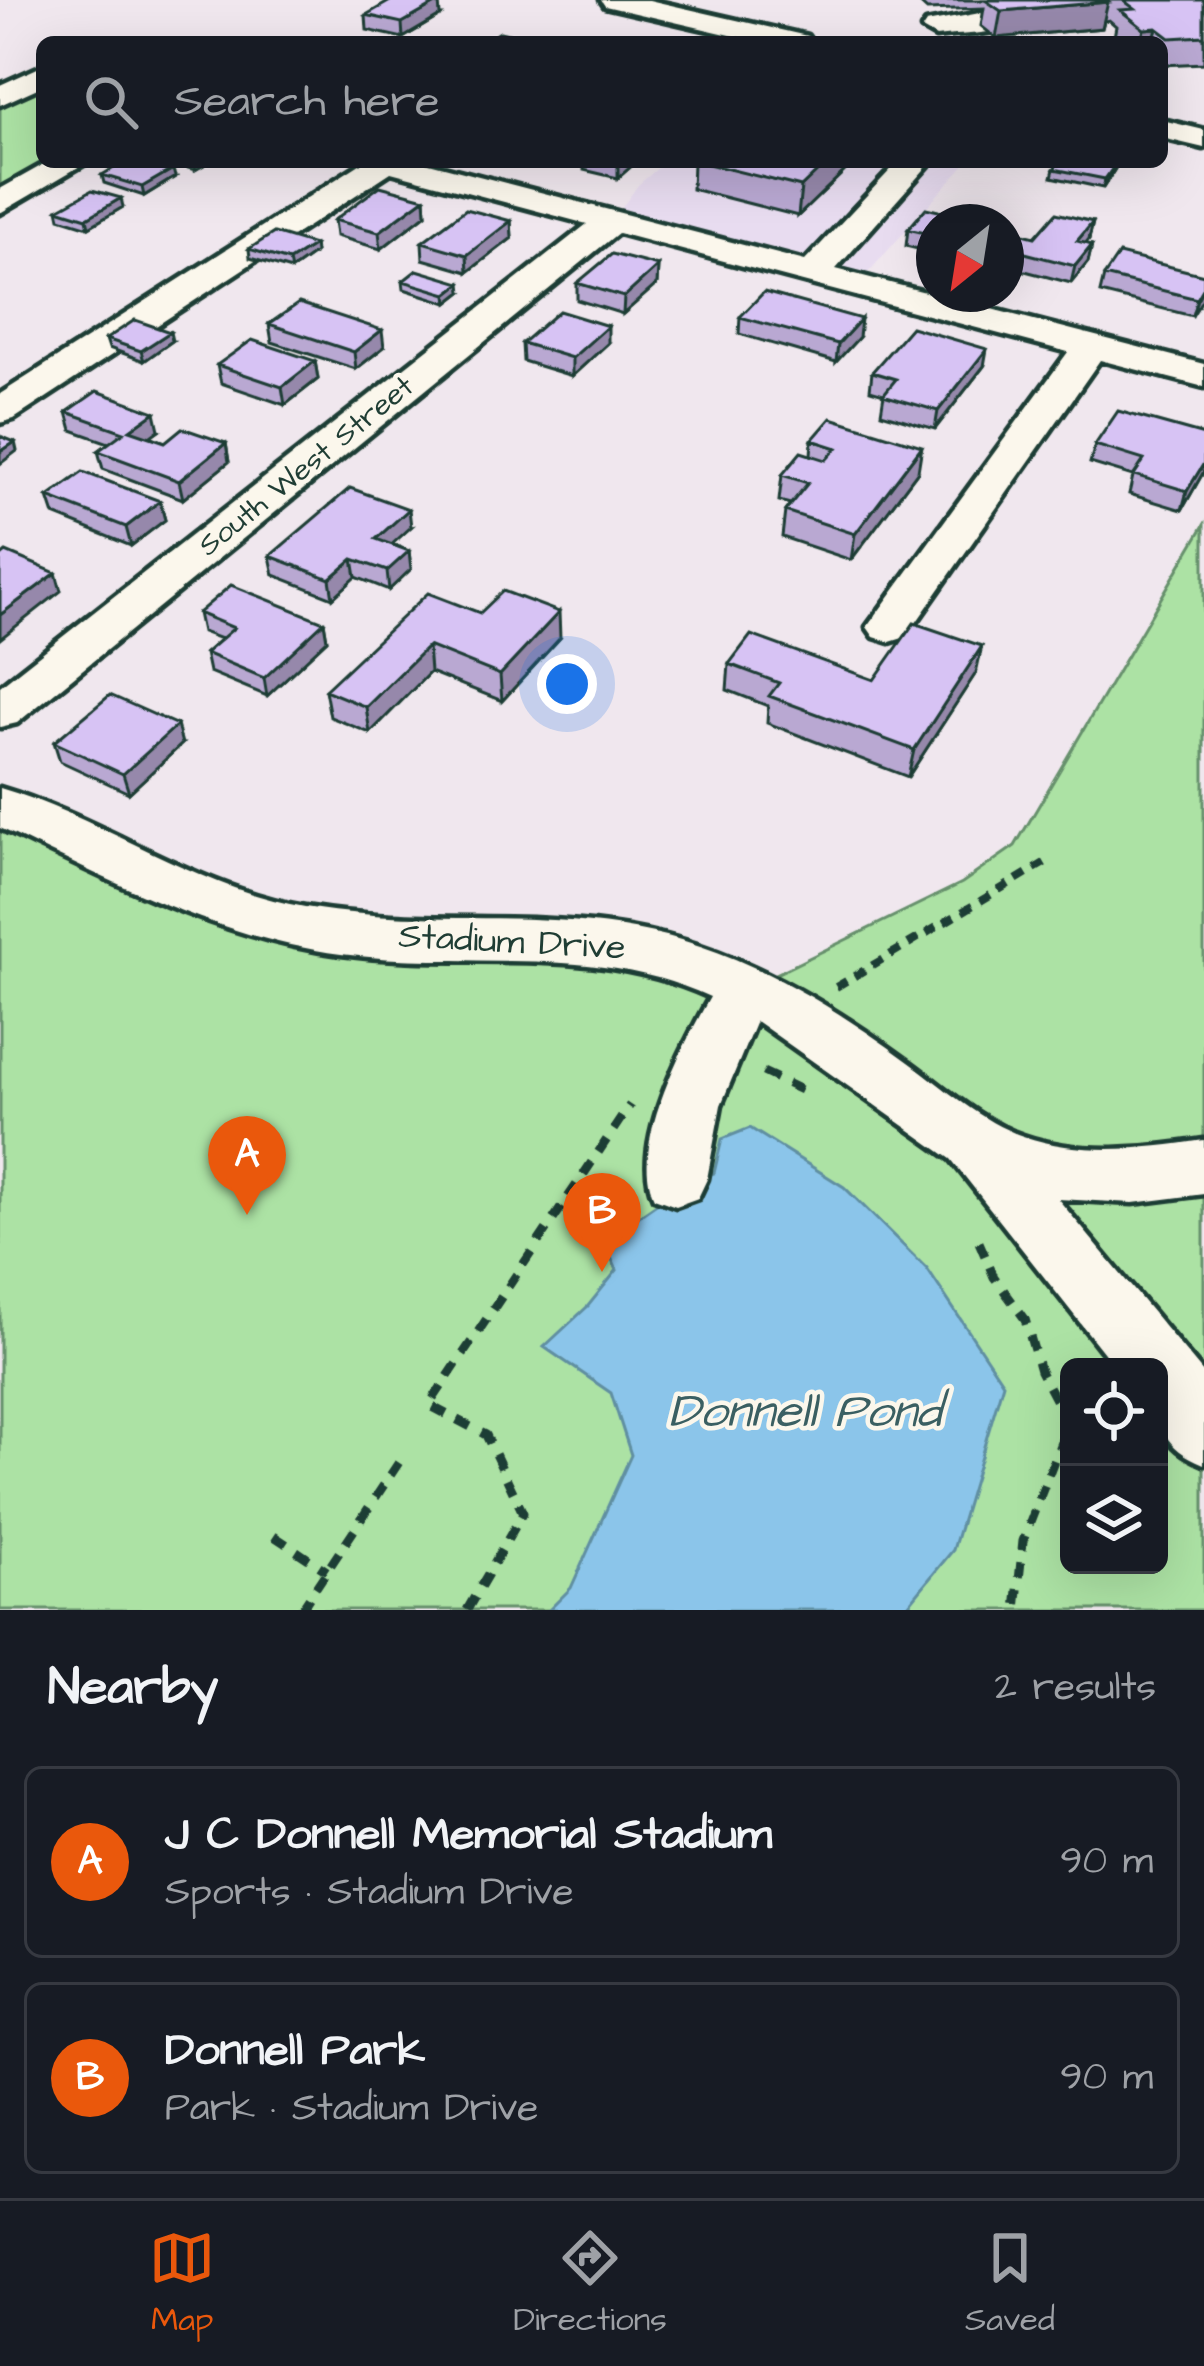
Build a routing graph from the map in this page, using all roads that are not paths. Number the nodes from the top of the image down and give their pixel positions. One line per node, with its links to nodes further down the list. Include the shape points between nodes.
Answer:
1 (614, 0): 4 (street)
2 (936, 28): 3 (street, via 980,21)
3 (1013, 34)
4 (771, 36)
5 (0, 61): 6 (street)
6 (36, 72)
7 (36, 77): 8 (street)
8 (0, 96)
9 (1168, 130): 10 (street)
10 (1204, 139)
11 (61, 168): 15 (street)
12 (378, 168): 20 (street)
13 (410, 168): 16 (street)
14 (909, 168): 17 (street)
15 (0, 203)
16 (613, 220): 17 (street); 22 (street, South West Street)
17 (813, 273): 18 (street)
18 (1091, 346): 19 (street); 21 (street)
19 (1204, 376)
20 (0, 411)
21 (890, 627)
22 (0, 712)
23 (0, 806): 24 (street, Stadium Drive, via 274,924 348,934 595,941 678,959)
24 (769, 1001): 25 (street, Stadium Drive); 27 (street, via 719,1030 678,1149)
25 (971, 1140): 26 (street, Stadium Drive, via 1011,1160 1100,1178); 28 (street)
26 (1204, 1167)
27 (676, 1179)
28 (1150, 1358)
29 (1168, 1381): 30 (street)
30 (1204, 1430)

